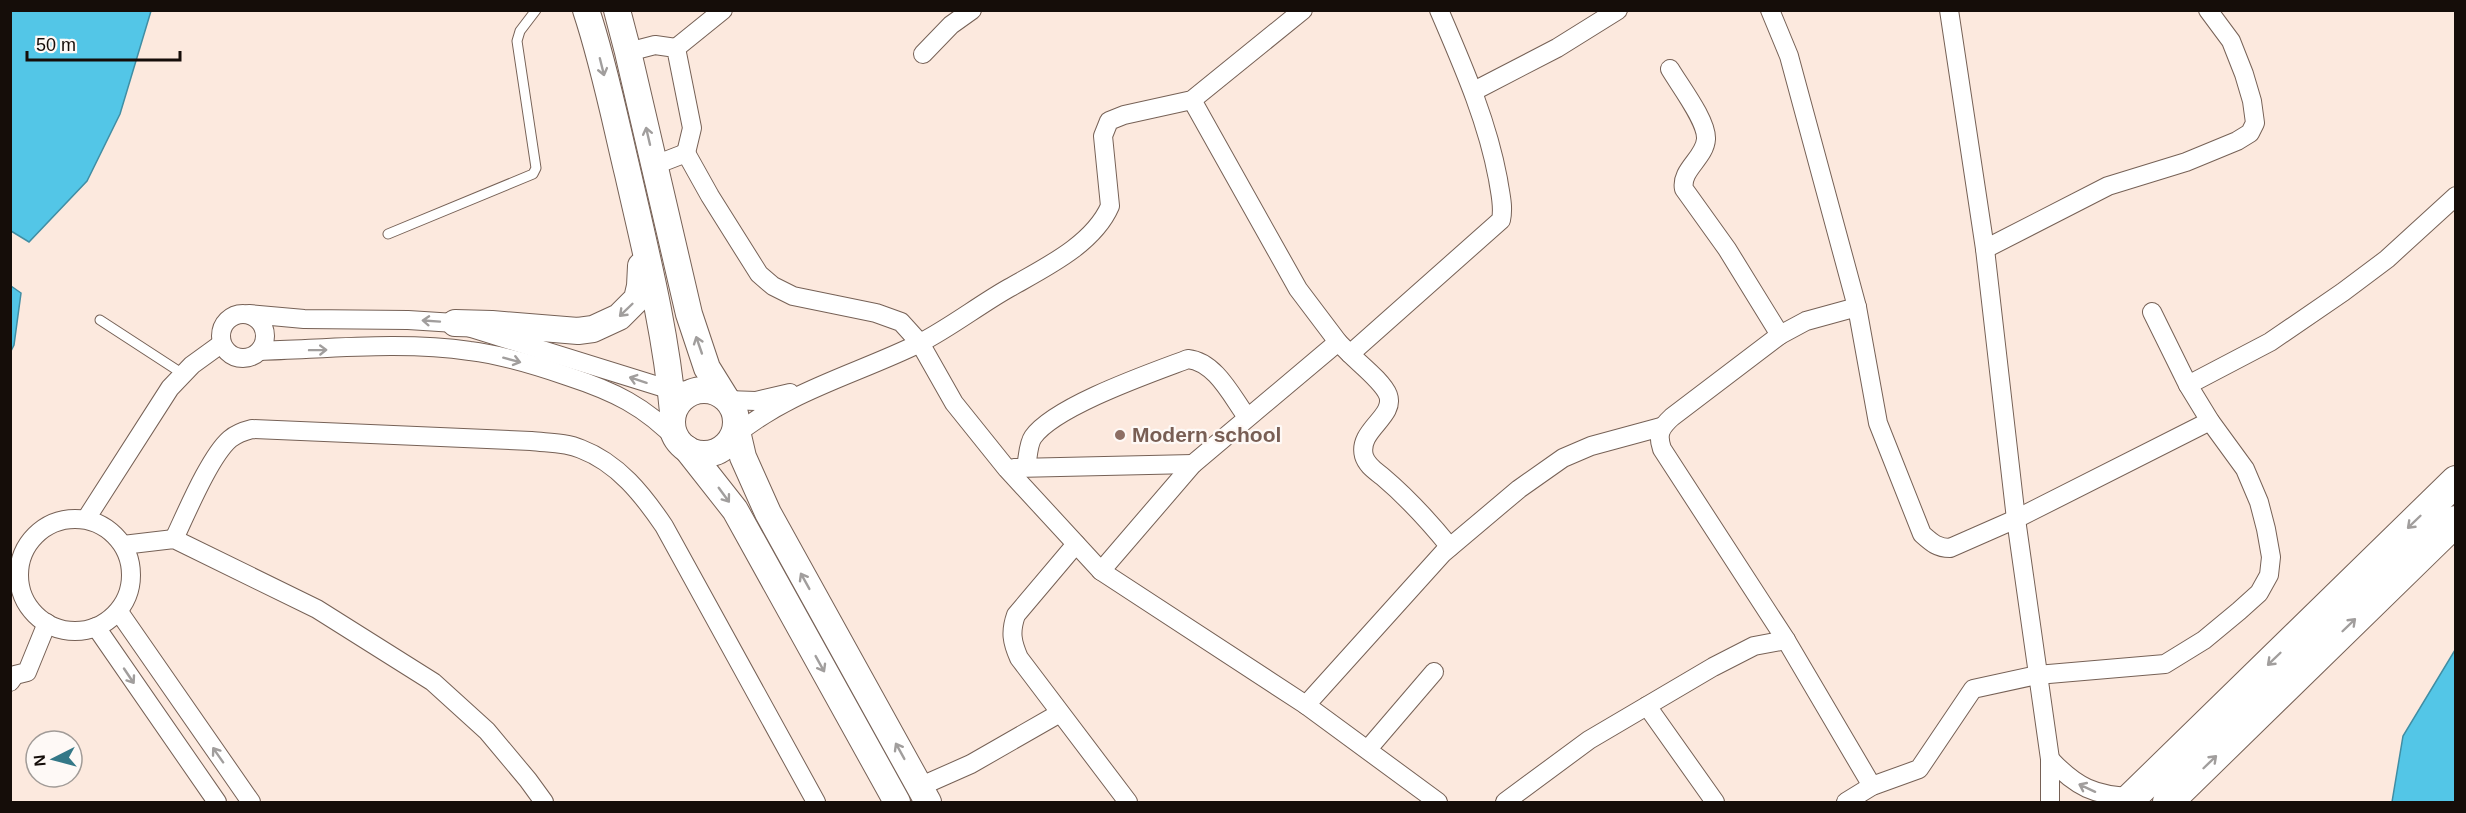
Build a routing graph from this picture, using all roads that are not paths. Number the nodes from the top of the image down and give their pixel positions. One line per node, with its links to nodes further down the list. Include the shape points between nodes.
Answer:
1 (536, 10): 21 (lane, via 517,41 536,168 533,174)
2 (586, 10): 22 (main road, one-way to 22)
3 (617, 10): 13 (main road)
4 (723, 10): 12 (street)
5 (972, 10): 14 (street)
6 (1303, 10): 17 (street)
7 (1439, 10): 16 (street)
8 (1618, 10): 16 (street, via 1557,48)
9 (1770, 10): 24 (street, via 1790,56)
10 (1949, 10): 23 (street)
11 (2208, 10): 23 (street, via 2231,41 2244,74 2255,123 2250,134 2186,162 2108,186)
12 (676, 48): 13 (street, via 655,45); 18 (street, via 692,128)
13 (628, 52): 19 (main road, one-way to 13)
14 (923, 54)
15 (1670, 69): 29 (street, via 1705,132 1703,150 1684,179 1684,189)
16 (1474, 91): 32 (street, via 1495,163 1503,210 1501,220)
17 (1192, 100): 30 (street, via 1109,121 1103,136 1110,206 1098,225 1059,258); 32 (street, via 1298,289)
18 (686, 153): 19 (street); 30 (street, via 759,274 773,286 793,296 901,322)
19 (655, 165): 38 (main road, one-way to 19, via 699,346)
20 (2456, 195): 35 (street, via 2387,260 2343,292 2270,342)
21 (388, 234)
22 (642, 236): 28 (main road, one-way to 28, via 637,299 607,324 578,331); 37 (main road)
23 (1985, 249): 48 (street)
24 (1857, 307): 29 (street, via 1806,321); 48 (street, via 1878,423 1922,534 1932,544 1950,548)
25 (2152, 312): 35 (street)
26 (249, 314): 28 (street, one-way to 26); 31 (street, via 229,318 221,330); 33 (street, via 264,329 266,337)
27 (100, 320): 34 (lane)
28 (455, 323): 37 (street, one-way to 28)
29 (1780, 335): 41 (street)
30 (920, 343): 36 (street); 45 (street, via 954,403)
31 (221, 344): 33 (street, via 238,358); 34 (street)
32 (1344, 348): 39 (street); 53 (street, via 1389,397 1389,405 1363,446 1368,465 1413,503)
33 (260, 351): 43 (street, one-way to 43, via 422,347 492,355 614,393 660,422)
34 (183, 374): 47 (street, via 159,404)
35 (2188, 386): 40 (street)
36 (813, 388): 38 (street, via 756,401); 42 (street)
37 (680, 398): 38 (main road, via 705,389); 43 (main road, via 673,433)
38 (726, 399): 42 (main road, via 735,416)
39 (1247, 417): 44 (street); 45 (street, via 1208,366 1188,359 1122,384 1057,416 1031,439)
40 (2210, 421): 48 (street); 60 (street, via 2245,469 2259,502 2271,557 2269,575 2259,593 2204,640 2165,664)
41 (1661, 428): 53 (street, via 1591,446 1563,458); 58 (street, via 1658,437 1662,449)
42 (735, 432): 43 (main road, via 717,452 696,454); 68 (main road, one-way to 42, via 768,513)
43 (683, 446): 74 (main road, one-way to 74, via 735,510)
44 (1192, 464): 45 (street); 54 (street)
45 (1017, 468): 51 (street)
46 (2456, 481): 69 (highway, one-way to 69)
47 (86, 519): 52 (street, via 105,526); 56 (street, via 68,518 49,524 27,545 20,567 20,586 32,610)
48 (2016, 519): 60 (street)
49 (2456, 521): 81 (highway, one-way to 49)
50 (174, 539): 52 (street); 72 (street, via 317,609 433,682 487,731); 73 (street, via 222,448 231,438 252,429 531,441 580,448 625,477 664,526)
51 (1076, 544): 54 (street); 64 (street, via 1016,615 1012,629 1012,644 1019,658)
52 (123, 545): 55 (street, via 130,564 130,588)
53 (1450, 547): 62 (street)
54 (1101, 571): 62 (street)
55 (119, 612): 57 (street); 71 (street, one-way to 55)
56 (47, 623): 57 (street, via 67,630); 61 (street, via 27,672 15,675)
57 (96, 627): 70 (street, one-way to 70)
58 (1786, 640): 63 (street, via 1754,646); 67 (street)
59 (1434, 672): 65 (street)
60 (2037, 675): 66 (street); 67 (street, via 1973,689 1919,769)
61 (10, 682)
62 (1306, 705): 65 (street)
63 (1647, 706): 77 (street, via 1590,740); 78 (street)
64 (1060, 713): 68 (street); 75 (street)
65 (1368, 749): 76 (street)
66 (2050, 759): 69 (street, one-way to 66, via 2086,789 2066,777); 80 (street)
67 (1872, 786): 79 (street)
68 (924, 795)
69 (2130, 800)
70 (217, 802)
71 (252, 802)
72 (544, 802)
73 (816, 802)
74 (897, 802)
75 (1128, 802)
76 (1438, 802)
77 (1505, 802)
78 (1715, 802)
79 (1846, 802)
80 (2050, 802)
81 (2168, 802)

